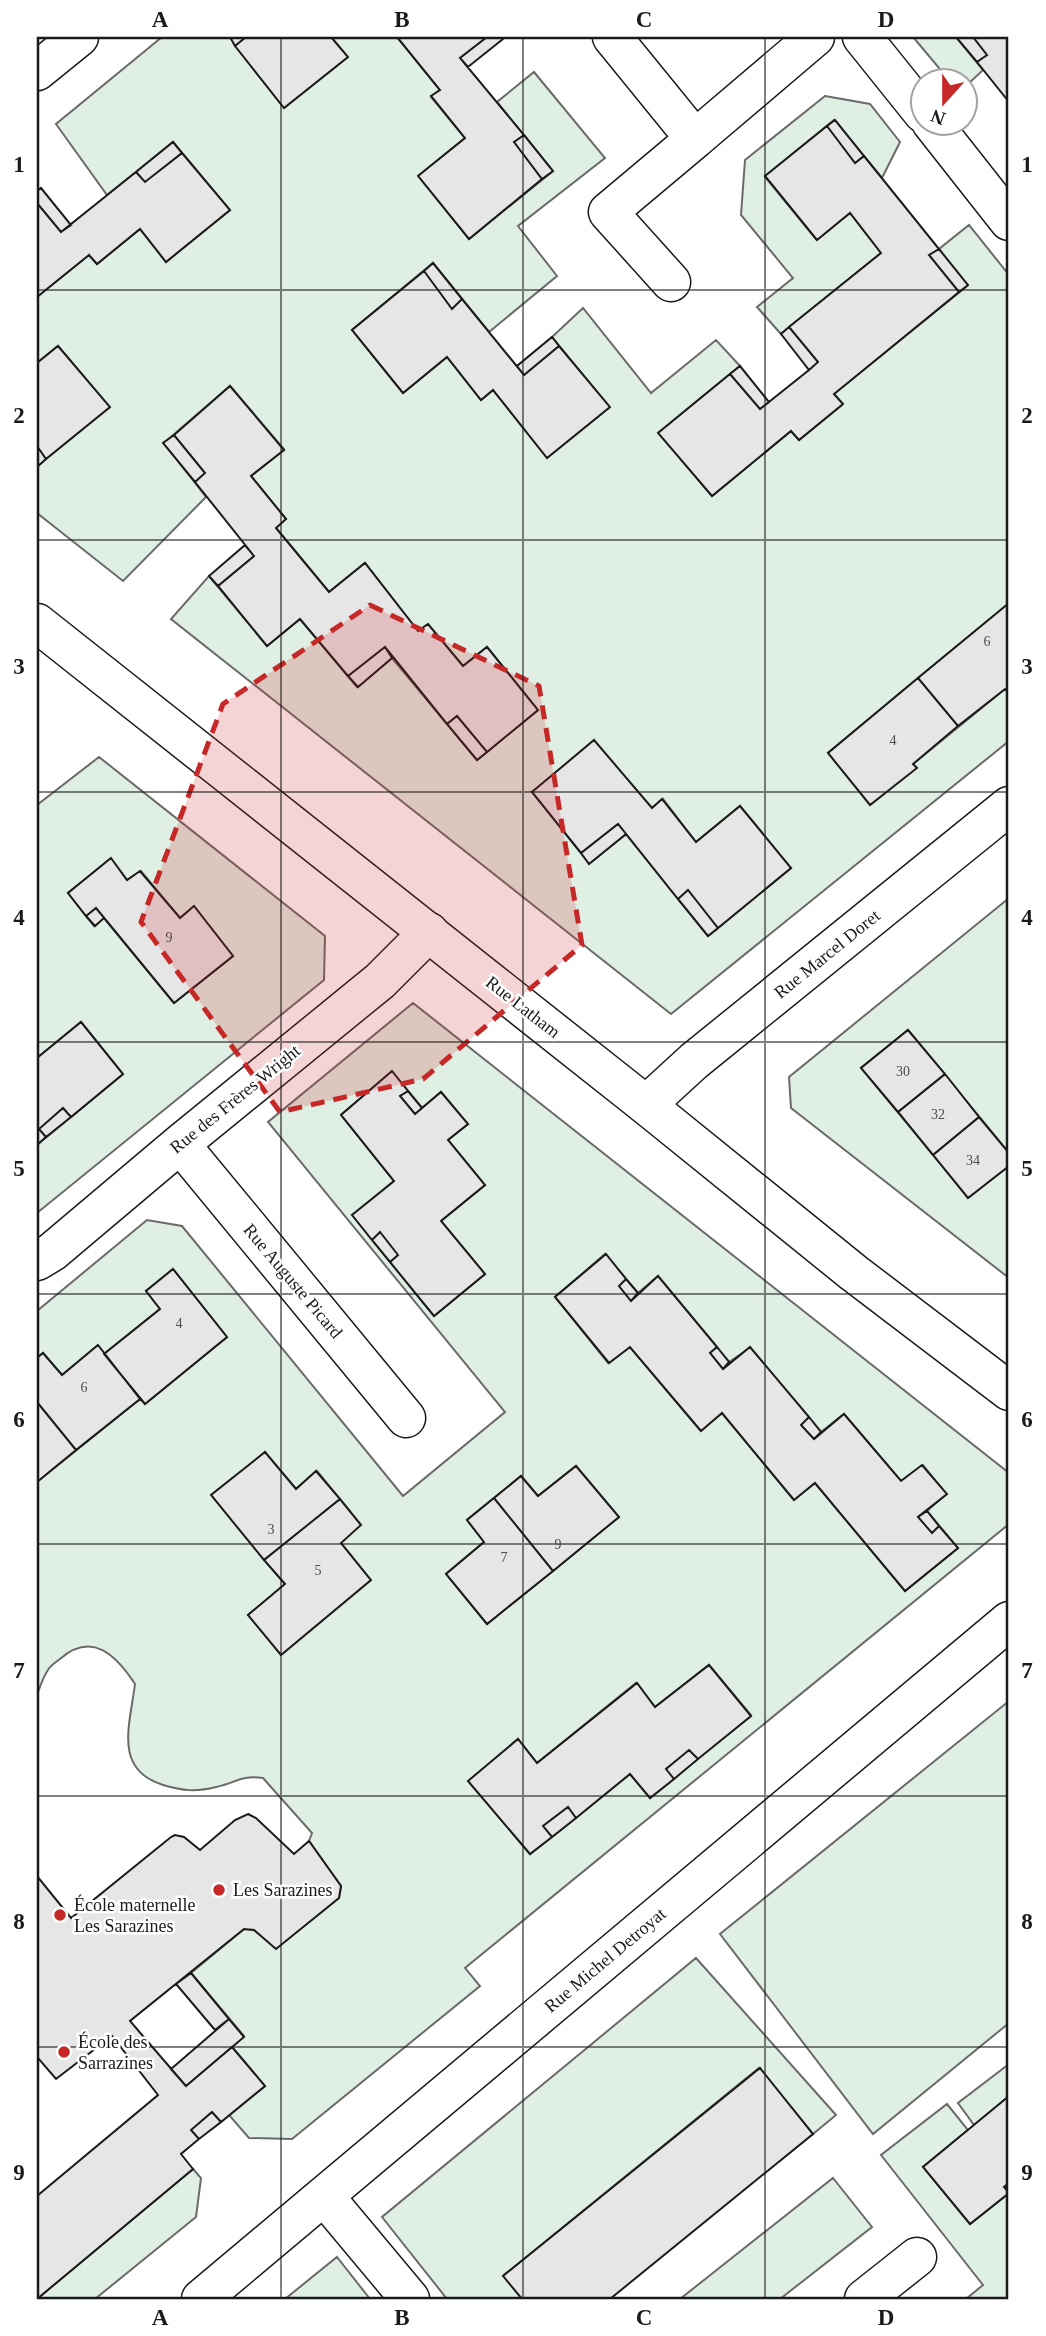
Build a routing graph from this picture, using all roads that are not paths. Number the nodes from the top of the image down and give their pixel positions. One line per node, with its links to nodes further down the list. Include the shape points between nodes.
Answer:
1 (79, 37): 5 (street)
2 (612, 37): 8 (street)
3 (816, 37): 8 (street)
4 (862, 37): 6 (street)
5 (37, 71)
6 (909, 96)
7 (942, 136): 9 (street)
8 (695, 139): 10 (street, via 607,212)
9 (1009, 221)
10 (671, 282)
11 (37, 623): 13 (street, Rue Latham)
12 (1009, 806): 14 (street, Rue Marcel Doret)
13 (429, 932): 14 (street, Rue Latham); 15 (street, Rue des Frères Wright, via 380,981)
14 (646, 1105): 17 (street, Rue Latham)
15 (180, 1144): 16 (street, Rue des Frères Wright); 18 (street, Rue Auguste Picard)
16 (37, 1261)
17 (1009, 1391)
18 (406, 1418)
19 (1009, 1621): 20 (street, Rue Michel Detroyat)
20 (324, 2196): 22 (street, Rue Michel Detroyat); 23 (street)
21 (916, 2257): 24 (street)
22 (201, 2299)
23 (410, 2299)
24 (864, 2299)

